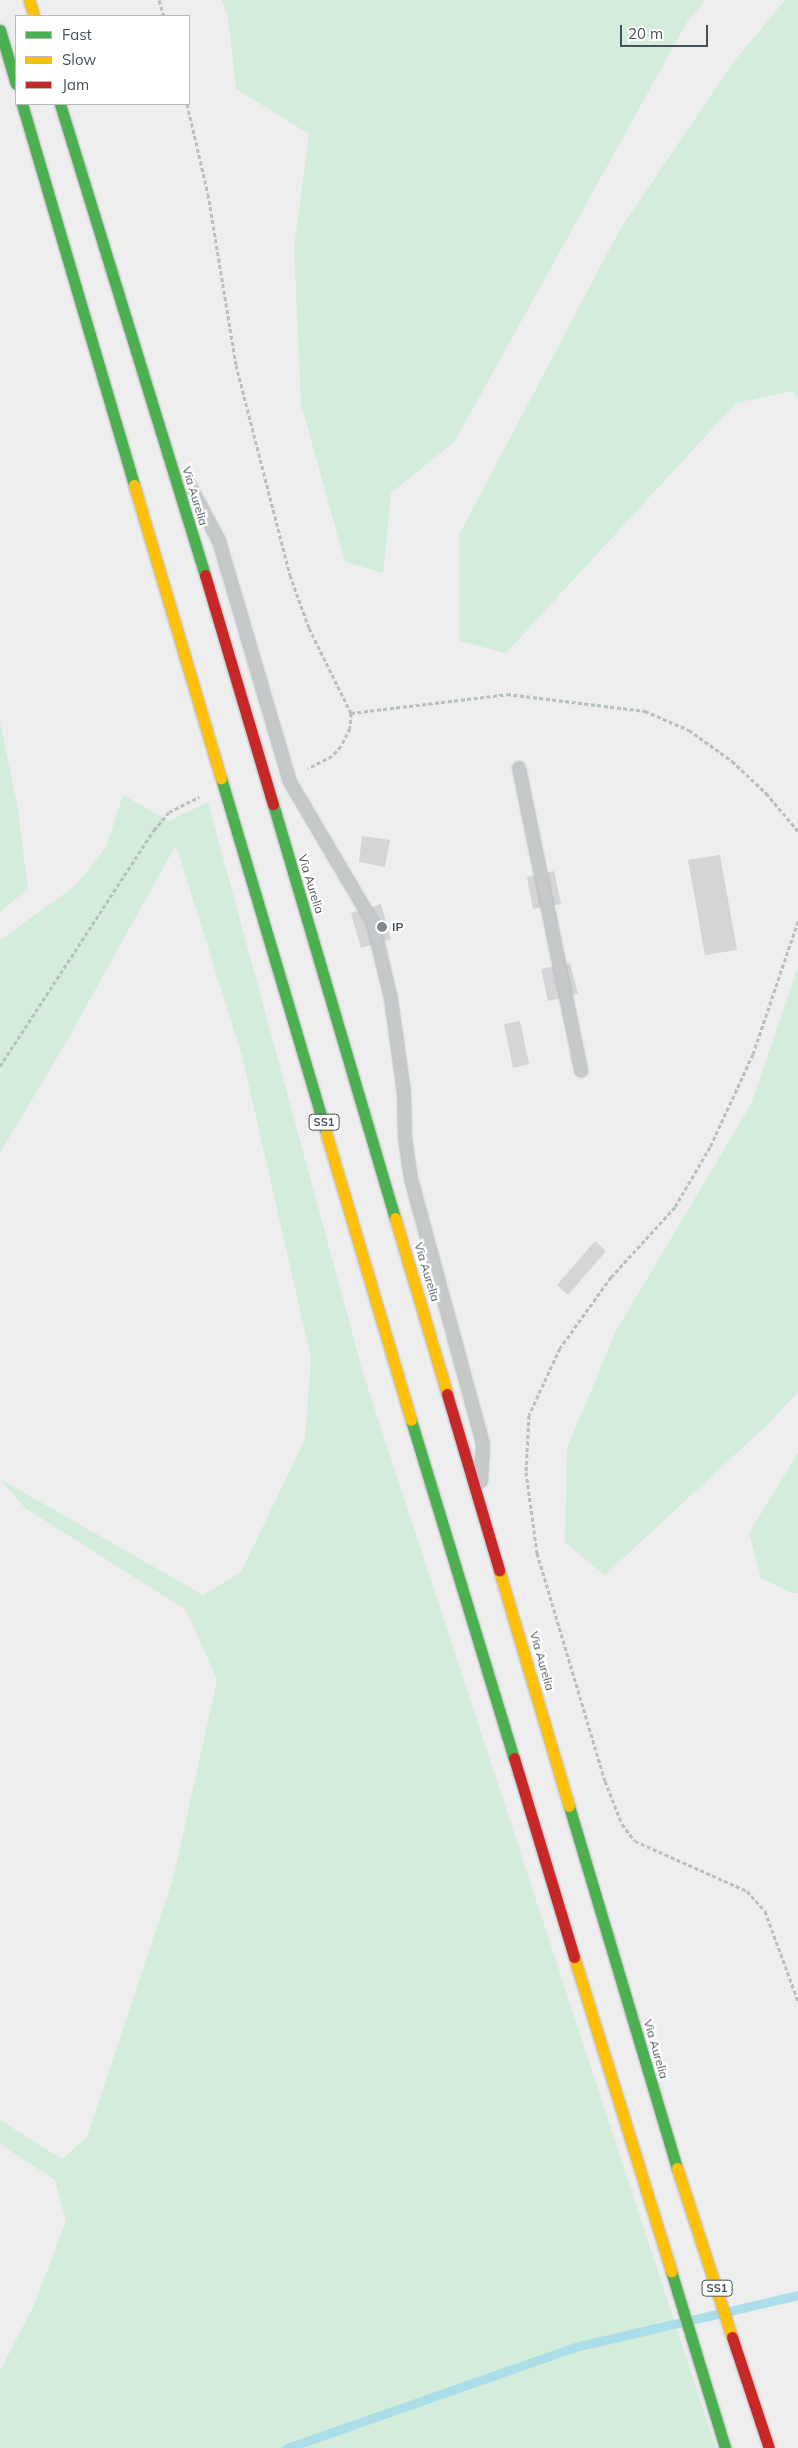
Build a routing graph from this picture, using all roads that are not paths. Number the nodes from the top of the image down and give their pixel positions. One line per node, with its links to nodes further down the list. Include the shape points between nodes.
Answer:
1 (29, 0): 2 (highway)
2 (34, 15)
3 (0, 30): 4 (highway)
4 (15, 81)
5 (22, 105): 11 (highway, SS1, via 442,1525)
6 (60, 105): 7 (highway, Via Aurelia / SS1)
7 (160, 428): 10 (highway, Via Aurelia / SS1); 10 (lane, via 219,541 290,782 373,923 391,999 404,1093 405,1138 411,1179 483,1444)
8 (520, 768): 9 (lane)
9 (581, 1071)
10 (480, 1499): 12 (highway, Via Aurelia / SS1, via 664,2128)
11 (724, 2448)
12 (769, 2448)

